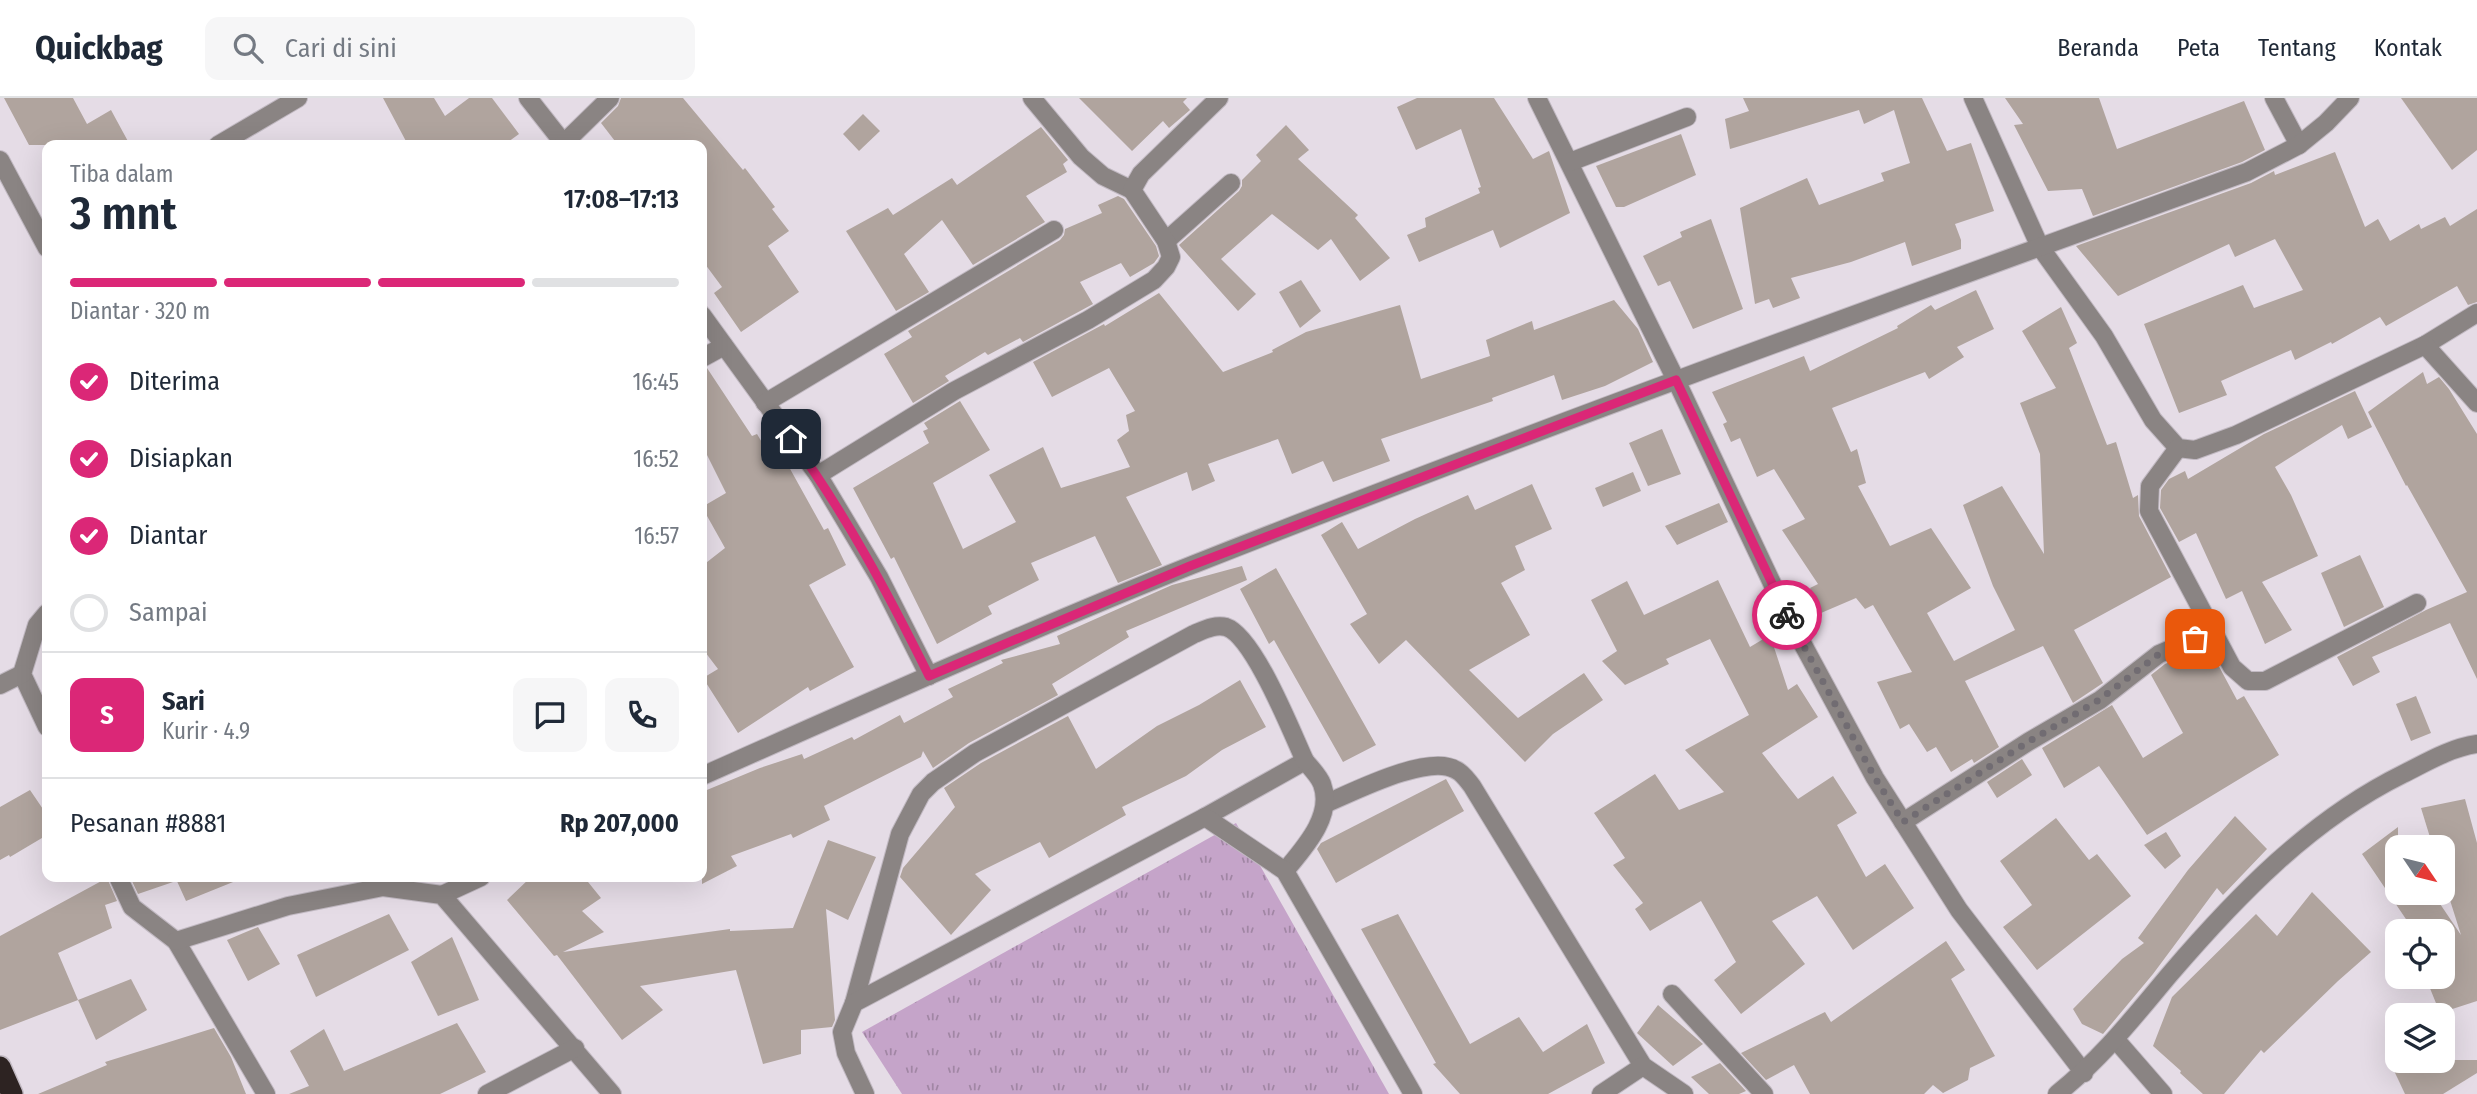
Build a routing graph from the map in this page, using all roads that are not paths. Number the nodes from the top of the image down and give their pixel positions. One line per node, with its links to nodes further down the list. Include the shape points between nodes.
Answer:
1 (298, 98): 11 (street)
2 (528, 98): 12 (street)
3 (610, 98): 13 (street)
4 (1032, 98): 18 (street, via 1081,157 1103,176)
5 (1219, 98): 18 (street, via 1141,174)
6 (1536, 98): 16 (street)
7 (1973, 98): 22 (street)
8 (2274, 98): 14 (street)
9 (2350, 98): 14 (street)
10 (1687, 117): 16 (street)
11 (227, 140)
12 (562, 140)
13 (569, 140)
14 (2299, 145): 22 (street, via 2247,172)
15 (0, 160): 20 (street)
16 (1570, 162): 28 (street)
17 (1231, 183): 21 (street)
18 (1132, 190): 21 (street)
19 (1054, 230): 29 (street)
20 (42, 238)
21 (1166, 241): 32 (street, via 1171,257 1154,280 954,391)
22 (2040, 247): 28 (street); 31 (street, via 2104,336 2152,420)
23 (2477, 313): 25 (street)
24 (707, 322): 26 (street)
25 (2425, 345): 30 (street); 31 (street, via 2236,435 2195,450)
26 (724, 346): 27 (street); 29 (street)
27 (707, 355)
28 (1676, 380): 37 (street, via 1190,566); 45 (street, via 1787,615)
29 (765, 403): 32 (street)
30 (2477, 403)
31 (2178, 448): 35 (street, via 2150,486 2150,511)
32 (818, 475): 37 (street, via 879,577)
33 (2417, 603): 35 (street, via 2265,681 2248,681 2232,667)
34 (42, 619): 36 (street)
35 (2213, 631): 45 (street, via 2159,654 2099,700)
36 (22, 674): 38 (street); 39 (street)
37 (929, 676): 42 (street)
38 (0, 685)
39 (42, 716)
40 (2477, 744): 53 (street, via 2445,752 2370,790 2298,841 2231,906)
41 (1306, 761): 43 (street, via 1321,783); 44 (street); 52 (street, via 1264,674 1236,632 1211,627 1194,634 975,753 921,794 900,834)
42 (707, 774)
43 (1325, 804): 46 (street, via 1317,827); 55 (street, via 1391,775 1437,764 1455,768)
44 (1205, 817): 46 (street); 52 (street)
45 (1903, 822): 57 (street, via 1959,910)
46 (1284, 871): 63 (street)
47 (120, 882): 50 (street, via 132,907)
48 (470, 882): 49 (street)
49 (442, 895): 50 (street, via 383,887 288,906); 54 (street)
50 (176, 941): 59 (street)
51 (1672, 994): 66 (street)
52 (854, 1003): 62 (street, via 842,1032 846,1053)
53 (2116, 1040): 57 (street); 68 (street)
54 (575, 1048): 60 (street); 61 (street)
55 (1643, 1066): 64 (street); 65 (street)
56 (0, 1067): 58 (highway)
57 (2084, 1073): 67 (street)
58 (12, 1094)
59 (266, 1094)
60 (487, 1094)
61 (612, 1094)
62 (865, 1094)
63 (1413, 1094)
64 (1601, 1094)
65 (1684, 1094)
66 (1764, 1094)
67 (2057, 1094)
68 (2163, 1094)

